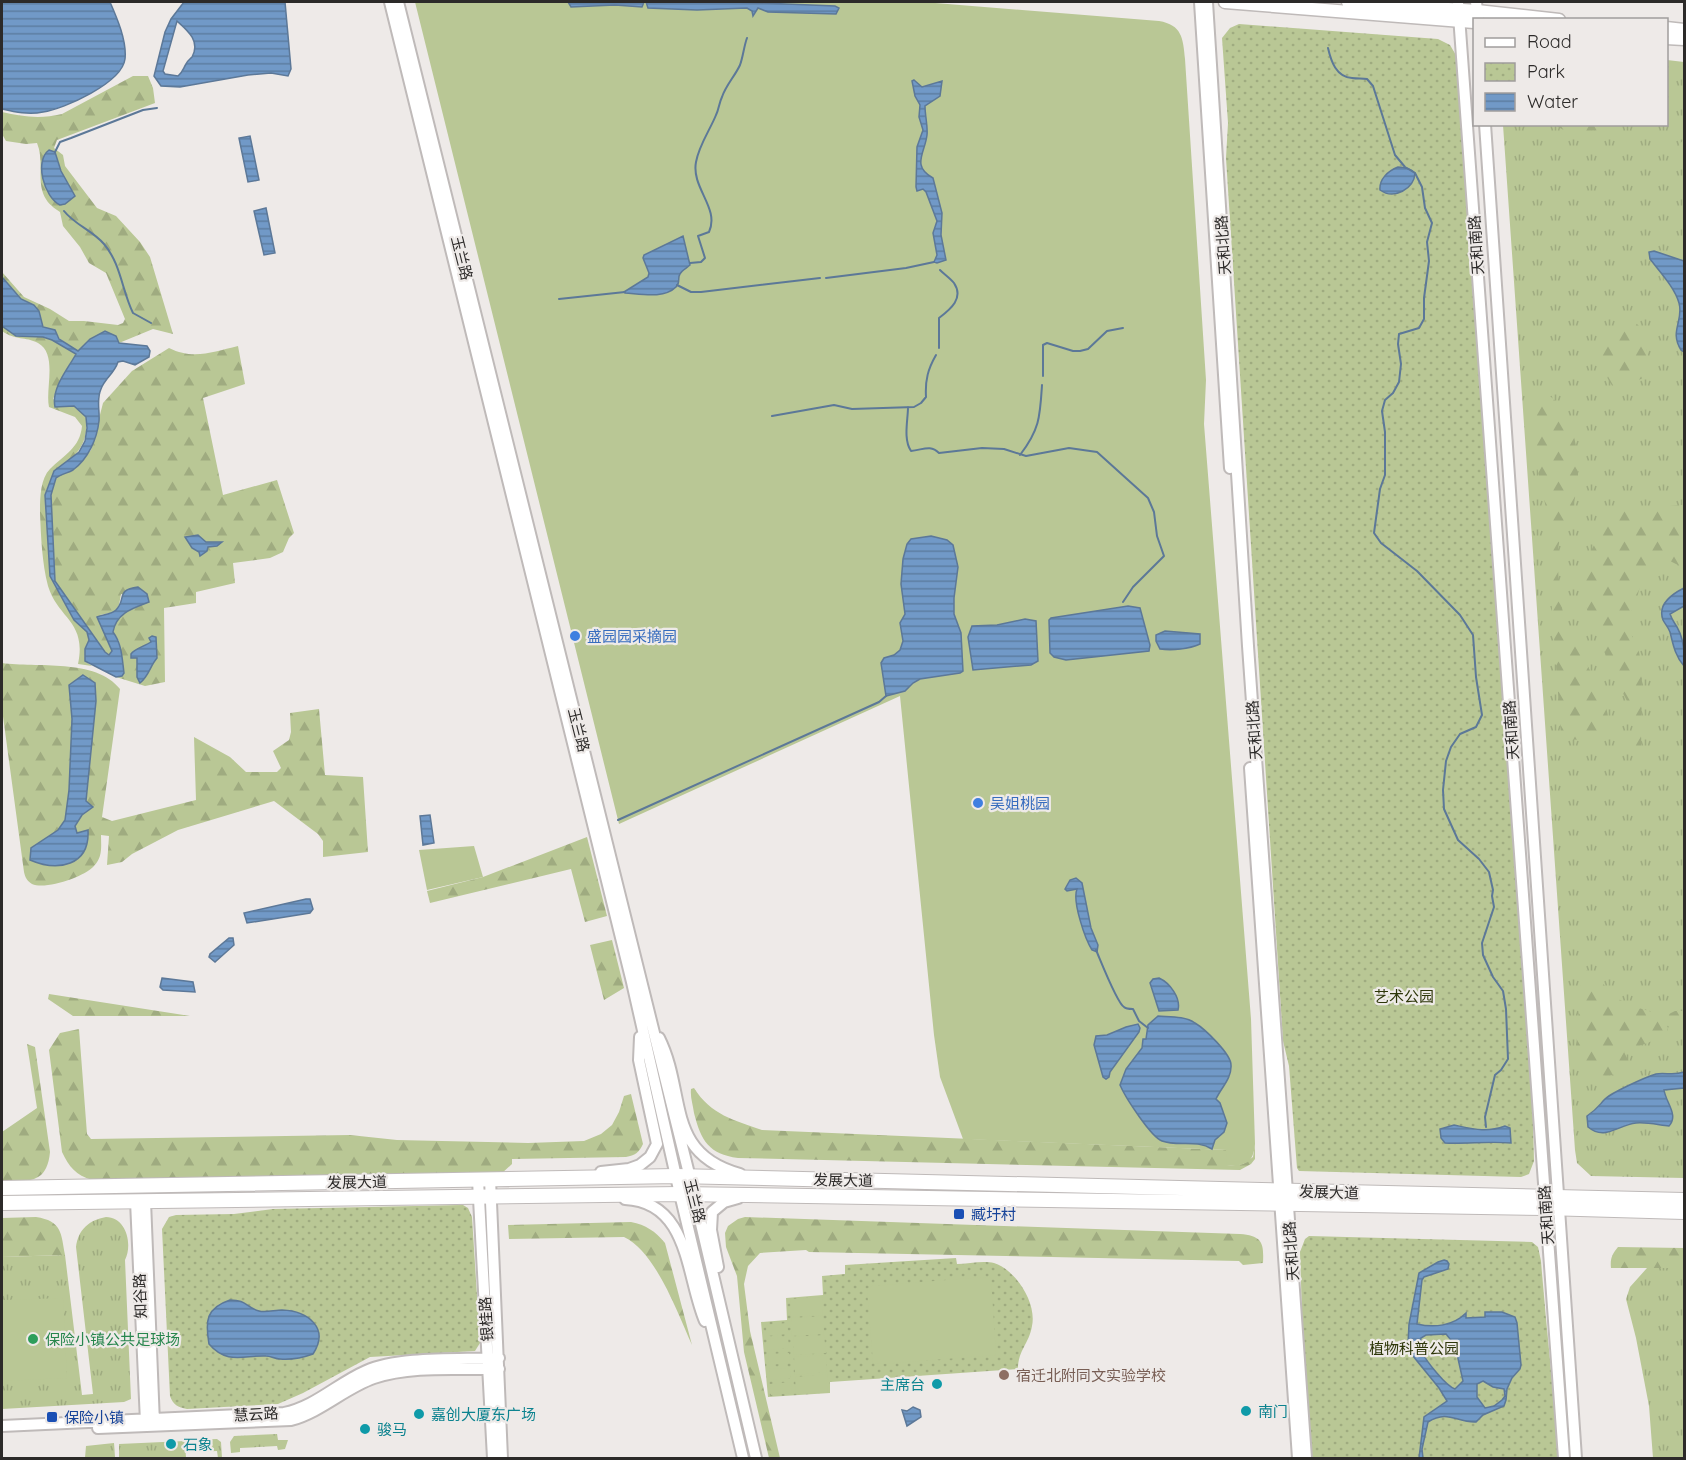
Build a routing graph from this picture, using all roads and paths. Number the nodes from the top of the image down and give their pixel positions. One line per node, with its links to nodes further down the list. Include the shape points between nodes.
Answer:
1 (390, 2): 15 (street, 玉兰路)
2 (398, 2): 15 (street, 玉兰路)
3 (1200, 2): 25 (street, 天和北路)
4 (1208, 2): 25 (street, 天和北路)
5 (1225, 2): 7 (main road)
6 (1348, 2): 7 (main road)
7 (1459, 11): 8 (main road); 28 (street, 天和南路)
8 (1476, 14): 9 (main road)
9 (1531, 18)
10 (1668, 28): 11 (main road)
11 (1684, 30)
12 (1668, 38): 13 (main road)
13 (1684, 39)
14 (1485, 126): 28 (street, 天和南路, via 1515,549)
15 (645, 1018): 16 (street, 玉兰路); 17 (street, via 667,1053 686,1134 698,1152 725,1170); 18 (street, via 639,1060 657,1144 655,1150 640,1165 628,1169)
16 (683, 1176): 17 (main road, 发展大道); 18 (main road, 发展大道); 21 (street, 玉兰路)
17 (777, 1178): 25 (main road, 发展大道)
18 (539, 1179): 19 (main road, 发展大道)
19 (484, 1180): 20 (main road, 发展大道); 24 (street, 银桂路)
20 (2, 1188)
21 (687, 1194): 22 (main road, 发展大道); 23 (main road, 发展大道); 31 (street, 玉兰路); 32 (street, 玉兰路)
22 (541, 1196): 24 (main road, 发展大道); 32 (street, via 636,1200 662,1214 682,1241 699,1308)
23 (773, 1196): 25 (main road, 发展大道); 31 (street, via 735,1199 712,1212 711,1230)
24 (485, 1197): 27 (main road, 发展大道); 33 (street, 银桂路)
25 (1283, 1198): 28 (main road, 发展大道); 41 (street, 天和北路); 42 (street, 天和北路)
26 (1684, 1200): 28 (main road, 发展大道)
27 (141, 1201): 29 (main road, 发展大道); 34 (street, 知谷路)
28 (1551, 1202): 30 (main road, 发展大道); 43 (street, 天和南路); 44 (street, 天和南路)
29 (2, 1203)
30 (1684, 1212)
31 (730, 1350): 40 (street, 玉兰路)
32 (718, 1354): 39 (street, 玉兰路)
33 (494, 1363): 34 (street, 慧云路, via 388,1374 364,1382 291,1420); 37 (street, 银桂路); 38 (street, 银桂路)
34 (150, 1422): 35 (street, 慧云路); 36 (street, 慧云路)
35 (2, 1426)
36 (2, 1432)
37 (493, 1458)
38 (502, 1458)
39 (743, 1458)
40 (756, 1458)
41 (1298, 1458)
42 (1306, 1458)
43 (1564, 1458)
44 (1576, 1458)

